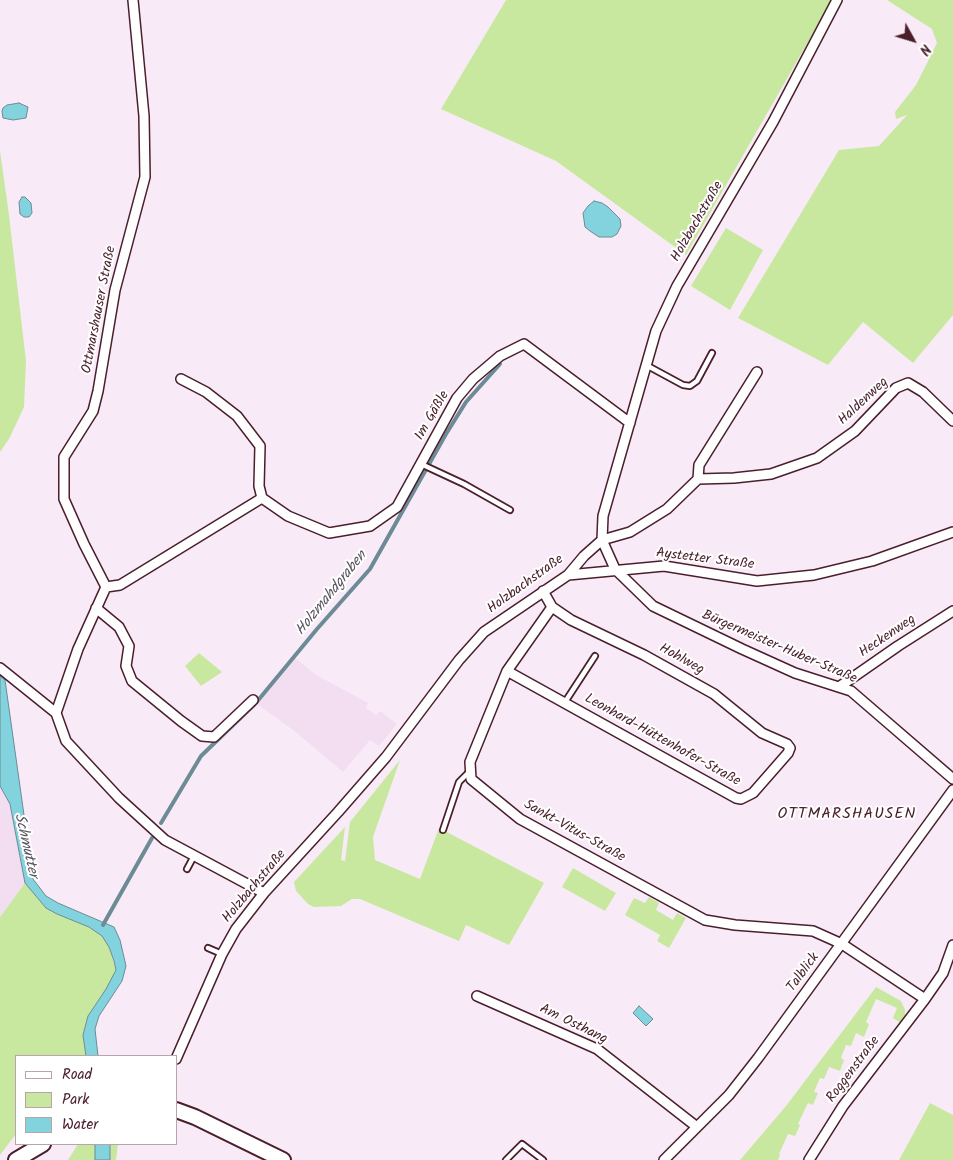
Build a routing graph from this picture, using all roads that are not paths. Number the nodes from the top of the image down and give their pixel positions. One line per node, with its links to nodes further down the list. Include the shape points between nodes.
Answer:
1 (133, 0): 17 (street, Ottmarshauser Straße, via 144,116 145,177 115,290 93,411 64,457 64,499)
2 (836, 0): 4 (street, Holzbachstraße, via 773,122 677,286 656,332)
3 (712, 354): 4 (lane, via 697,381 690,386)
4 (646, 365): 8 (street, Holzbachstraße)
5 (757, 372): 10 (street, via 699,465)
6 (181, 379): 11 (street, via 206,392 237,416 260,446 259,486)
7 (953, 421): 10 (street, Haldenweg, via 923,392 908,383 896,388 855,431 817,458 771,474)
8 (630, 423): 9 (street, Im Gäßle, via 524,344 500,356 473,379 457,398); 14 (street, Holzbachstraße, via 603,516)
9 (422, 464): 11 (street, Im Gäßle, via 396,507 370,526 329,533 288,516); 12 (lane)
10 (698, 479): 14 (street, via 667,509 630,532)
11 (262, 498): 17 (street, via 120,585)
12 (510, 510)
13 (953, 532): 15 (street, Aystetter Straße, via 872,561 814,575 758,580 664,566)
14 (602, 540): 15 (street, Bürgermeister-Huber-Straße); 16 (street, Holzbachstraße)
15 (615, 570): 16 (street, Aystetter Straße); 25 (street, Bürgermeister-Huber-Straße, via 653,606 795,673)
16 (568, 575): 18 (street, Holzbachstraße)
17 (106, 587): 20 (street)
18 (543, 591): 19 (street); 36 (street, Holzbachstraße, via 484,632 386,757)
19 (552, 607): 24 (street); 29 (street, Hohlweg, via 714,694 762,732)
20 (96, 608): 26 (street, via 119,627 129,646 126,666 132,681 202,736 214,737); 28 (street)
21 (953, 610): 25 (street, Heckenweg)
22 (595, 656): 27 (lane)
23 (0, 668): 28 (street)
24 (507, 670): 27 (street, Leonhard-Hüttenhofer-Straße); 30 (street, via 470,762)
25 (839, 687): 31 (street, Bürgermeister-Huber-Straße, via 850,691)
26 (253, 700)
27 (565, 702): 29 (street, Leonhard-Hüttenhofer-Straße, via 736,798 753,793)
28 (56, 713): 34 (street, via 66,741 119,798 165,840)
29 (790, 748)
30 (470, 770): 33 (lane, via 459,782); 37 (street, Sankt-Vitus-Straße, via 471,779 520,819 705,920 813,931)
31 (953, 779)
32 (953, 790): 37 (street, Talblick)
33 (443, 830)
34 (194, 856): 35 (lane); 36 (street)
35 (187, 869)
36 (264, 893): 40 (street, Holzbachstraße, via 236,929)
37 (842, 944): 42 (street, Sankt-Vitus-Straße); 45 (street, Talblick, via 758,1058)
38 (953, 945): 42 (street, Roggenstraße, via 942,973)
39 (208, 948): 40 (lane)
40 (222, 954): 43 (street, Holzbachstraße)
41 (477, 996): 45 (street, Am Osthang, via 597,1049)
42 (926, 999): 52 (street, Roggenstraße, via 842,1108)
43 (178, 1055)
44 (178, 1111): 48 (street)
45 (697, 1127): 51 (street, Talblick)
46 (41, 1145): 47 (street)
47 (16, 1160)
48 (283, 1160)
49 (506, 1160): 50 (lane, via 522,1144)
50 (543, 1160)
51 (664, 1160)
52 (809, 1160)

